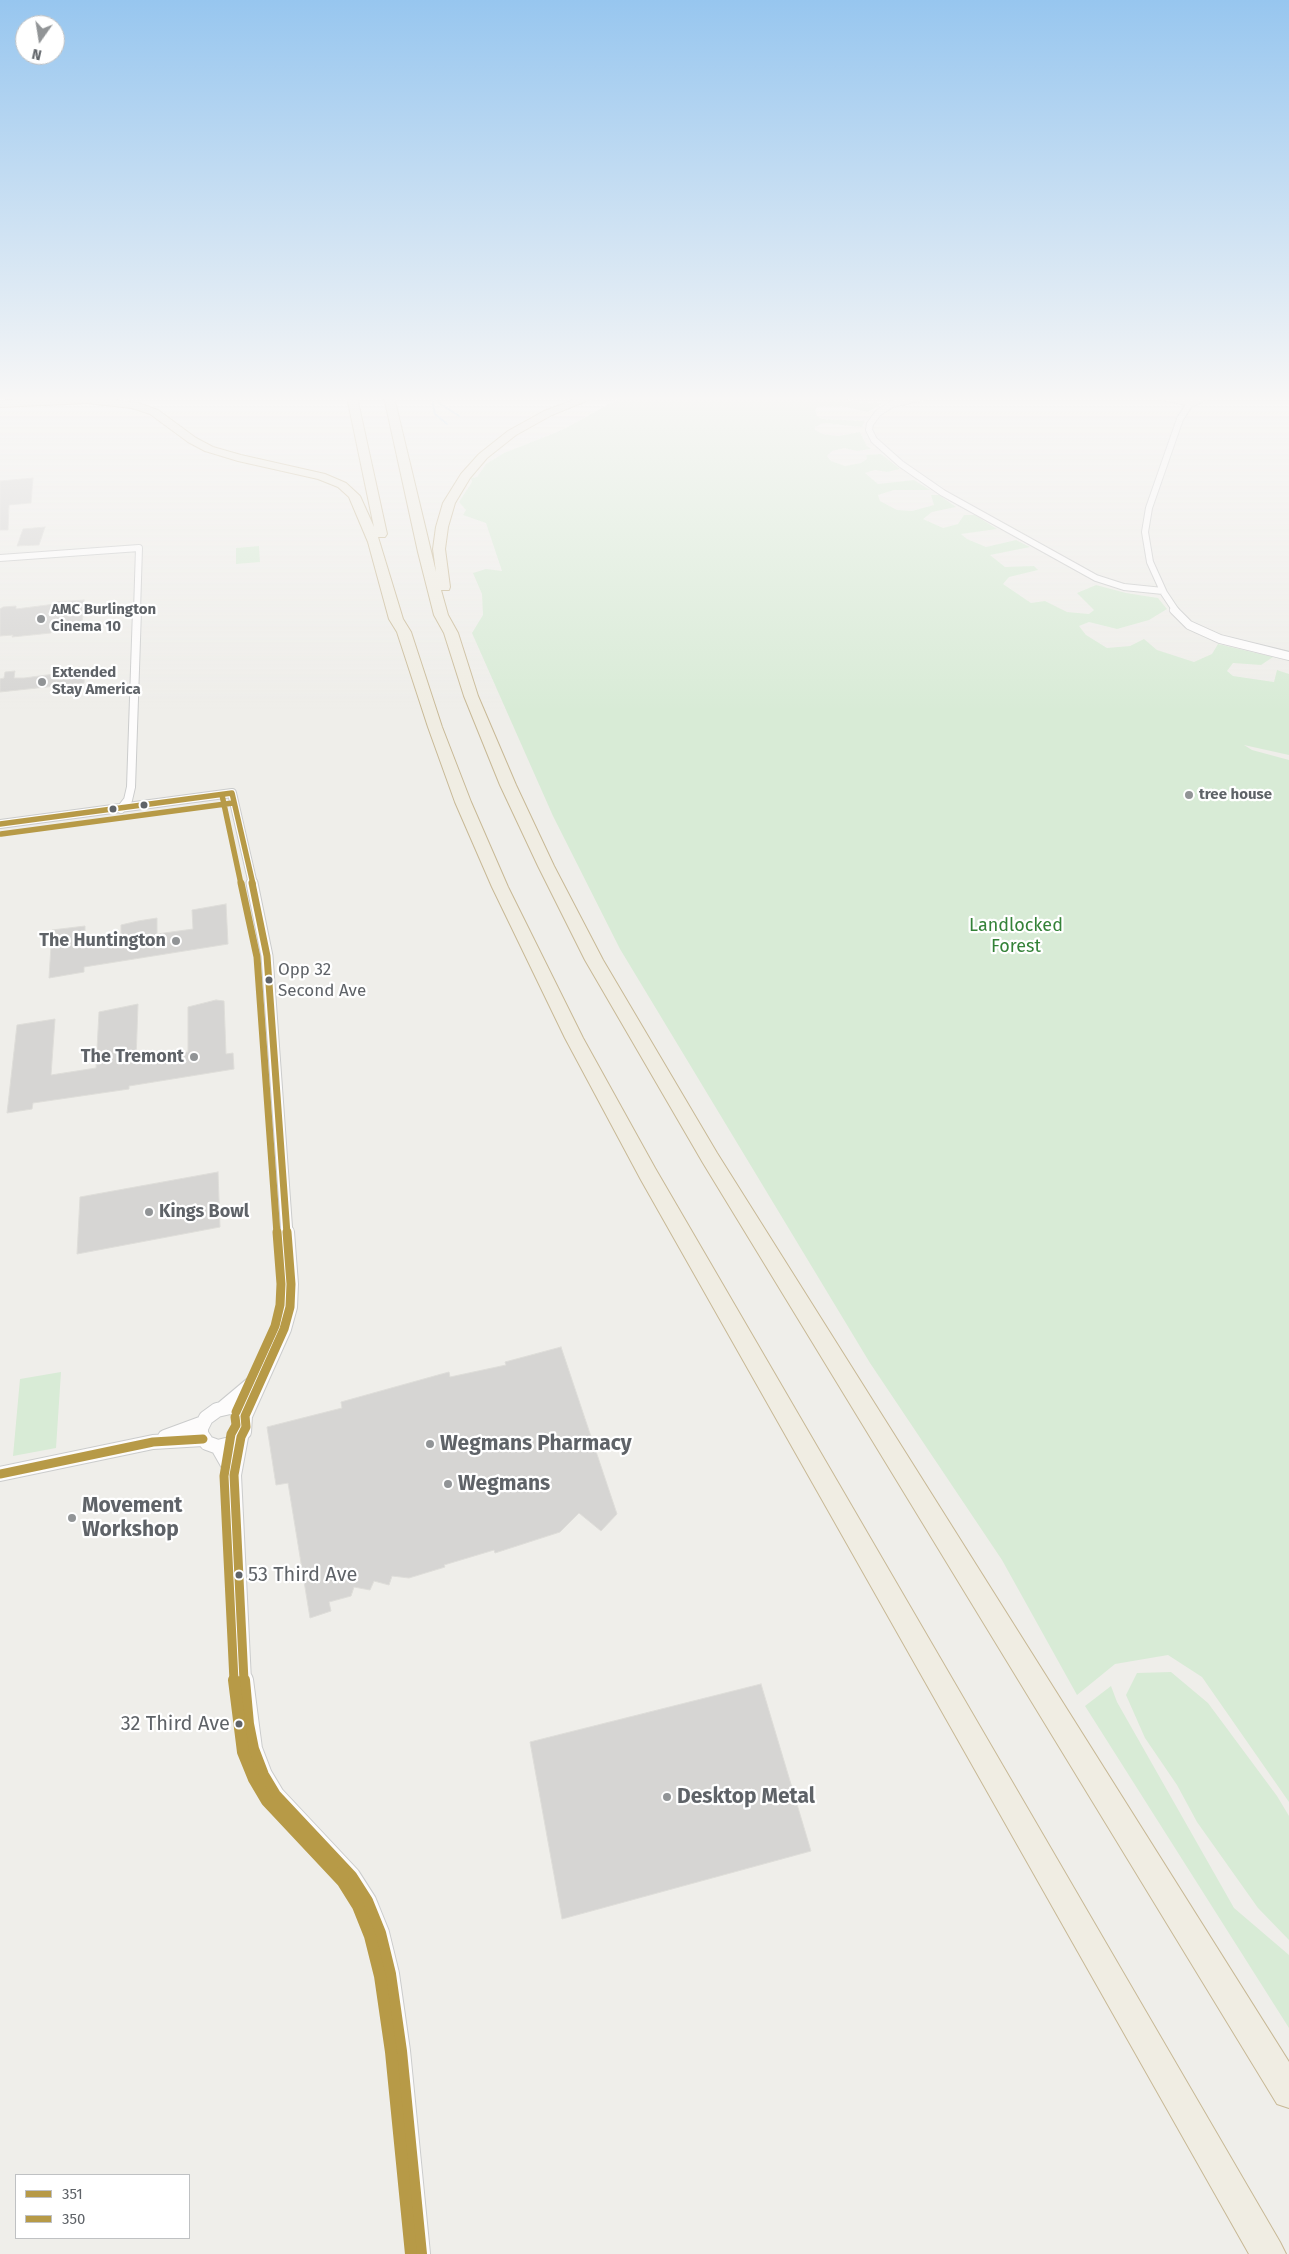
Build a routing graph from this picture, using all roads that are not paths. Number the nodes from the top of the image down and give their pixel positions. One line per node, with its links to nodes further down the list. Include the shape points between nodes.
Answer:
1 (357, 502): 9 (highway, via 382,566 396,619)
2 (375, 502): 9 (highway)
3 (413, 502): 10 (highway, via 430,578 441,615)
4 (451, 502): 10 (highway, via 440,543)
5 (961, 502): 8 (street, via 1096,578 1124,588)
6 (1152, 502): 8 (street, via 1145,532 1150,562)
7 (0, 558): 12 (street, via 139,548 131,787 128,800)
8 (1163, 591): 11 (street, via 1182,618 1202,633)
9 (404, 632): 26 (highway, via 441,745 471,822 521,933 589,1066)
10 (451, 633): 24 (highway, via 484,730 526,824 638,1038)
11 (1289, 656)
12 (121, 809): 13 (street); 14 (street, via 232,793 267,956 291,1284 290,1307 284,1329)
13 (0, 824)
14 (265, 1373): 15 (street); 16 (street)
15 (223, 1408): 16 (street, via 236,1408); 17 (street, via 211,1413)
16 (245, 1416): 18 (street, via 246,1427)
17 (203, 1423): 19 (street); 20 (street)
18 (241, 1437): 21 (street); 23 (street)
19 (203, 1439): 20 (street); 21 (street)
20 (154, 1442): 22 (street)
21 (218, 1447): 23 (street)
22 (0, 1474)
23 (234, 1475): 25 (street, via 244,1694 253,1749 263,1775 276,1794 351,1876 367,1901 380,1933 390,1974 401,2051)
24 (1289, 2092)
25 (421, 2254)
26 (1268, 2254)

